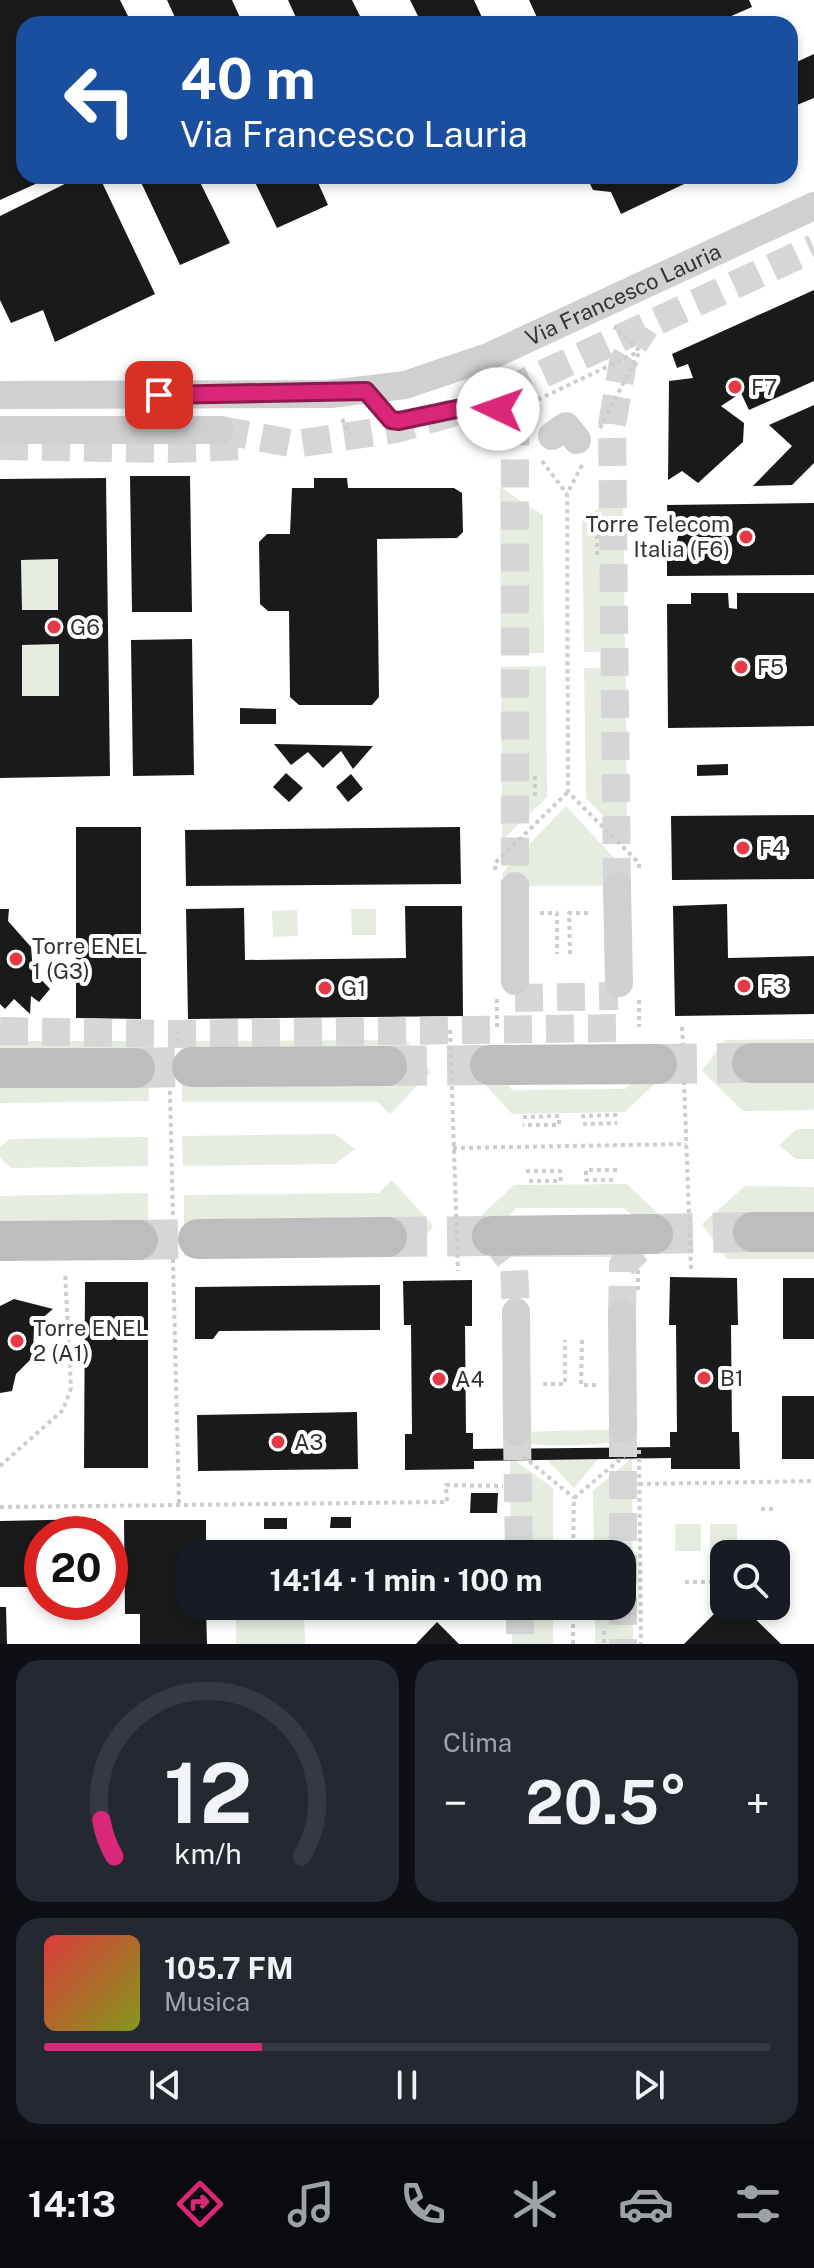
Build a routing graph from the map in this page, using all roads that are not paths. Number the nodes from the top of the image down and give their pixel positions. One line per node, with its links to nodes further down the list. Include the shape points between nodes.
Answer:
1 (814, 206): 2 (street, Via Francesco Lauria, via 488,357 405,385)
2 (366, 391): 3 (street, Via Francesco Lauria); 4 (lane, via 391,420 490,402)
3 (0, 395)
4 (502, 412)
5 (0, 430): 6 (street)
6 (220, 430)
7 (628, 882): 10 (street)
8 (515, 886): 9 (street)
9 (515, 981)
10 (629, 990)
11 (752, 1063): 12 (main road)
12 (814, 1063)
13 (675, 1064): 14 (main road)
14 (490, 1065)
15 (387, 1066): 18 (main road)
16 (0, 1068): 17 (main road)
17 (135, 1068)
18 (180, 1069)
19 (753, 1232): 20 (main road)
20 (814, 1232)
21 (653, 1234): 22 (main road)
22 (492, 1236)
23 (387, 1237): 24 (main road)
24 (0, 1241)
25 (630, 1308): 27 (street)
26 (516, 1312): 28 (street)
27 (623, 1429)
28 (515, 1440)

